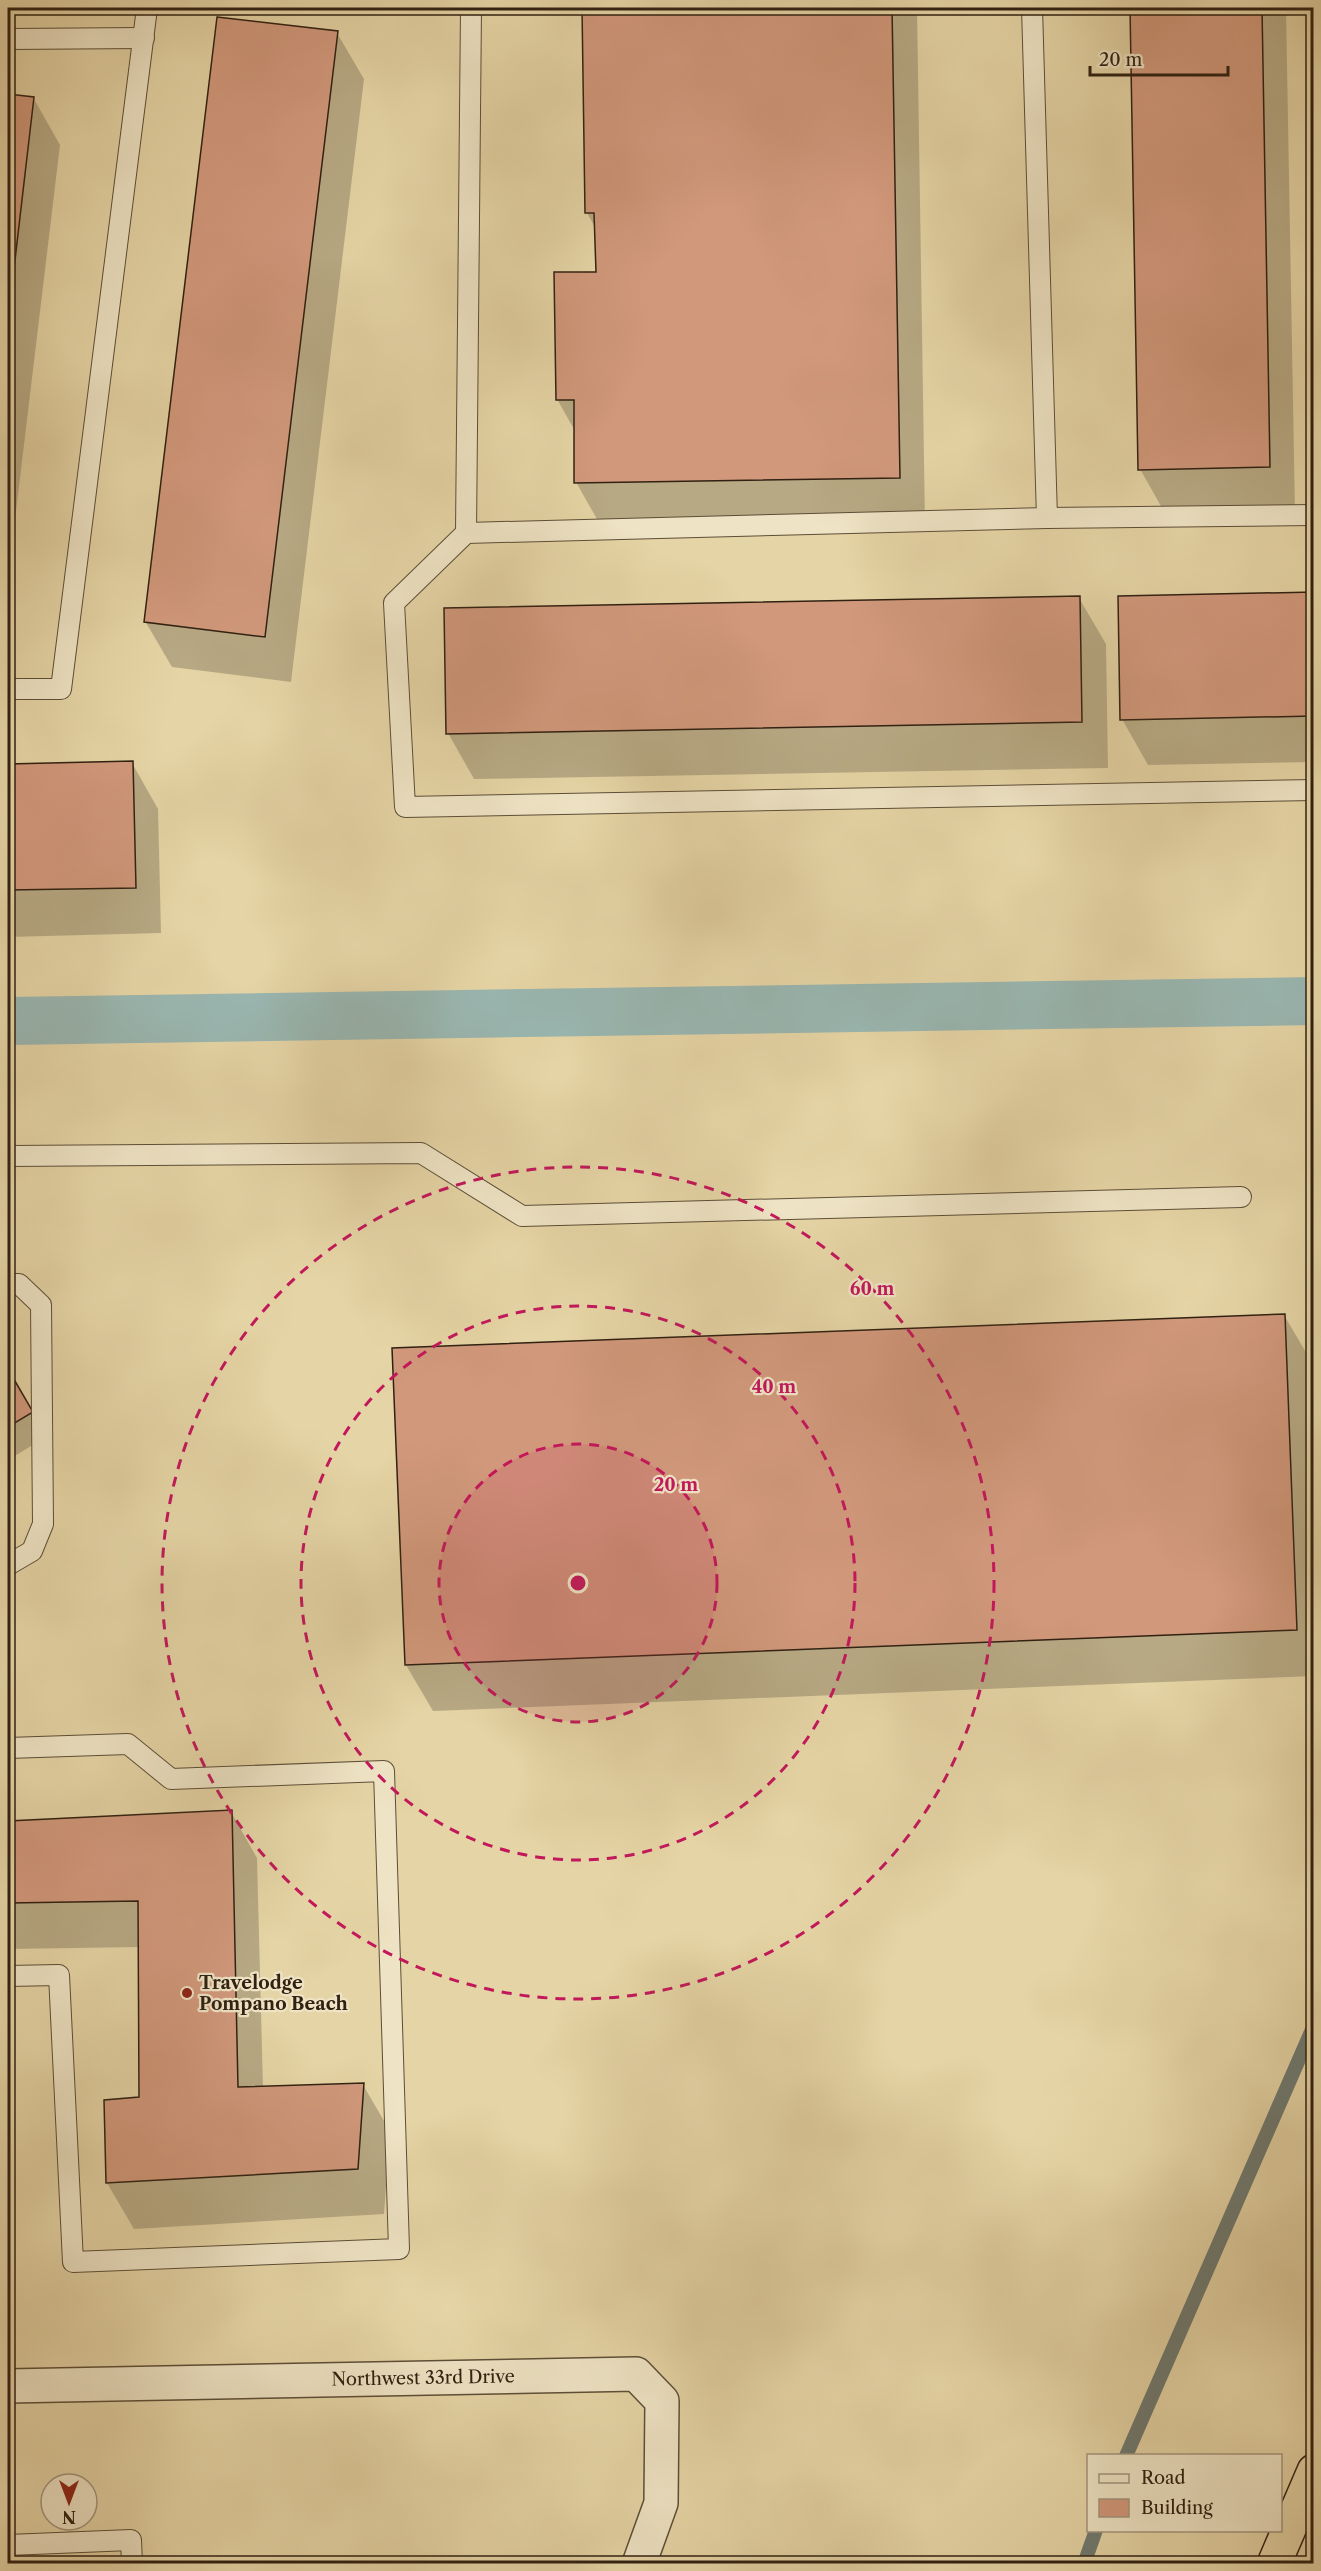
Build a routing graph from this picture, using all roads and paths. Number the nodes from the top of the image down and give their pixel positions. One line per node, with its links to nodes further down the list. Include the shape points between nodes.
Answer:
1 (147, 8): 4 (lane)
2 (471, 8): 8 (lane)
3 (1032, 8): 7 (lane)
4 (144, 38): 5 (lane); 9 (lane, via 61,689)
5 (8, 39)
6 (1314, 515): 7 (lane)
7 (1047, 518): 8 (lane)
8 (466, 532): 10 (lane, via 394,603 405,807)
9 (8, 689)
10 (1314, 790)
11 (8, 1156): 12 (lane, via 421,1153 522,1216)
12 (1241, 1197)
13 (8, 1284): 14 (lane, via 19,1284 41,1305 44,1524 32,1551)
14 (8, 1564)
15 (8, 1748): 16 (lane, via 128,1743 171,1779 384,1771 399,2249 73,2262 59,1974)
16 (8, 1976)
17 (8, 2386): 21 (street, Northwest 33rd Drive, via 636,2374 662,2401 661,2503)
18 (1314, 2471): 22 (highway)
19 (8, 2545): 20 (lane, via 131,2540)
20 (132, 2564)
21 (639, 2564)
22 (1274, 2564)

